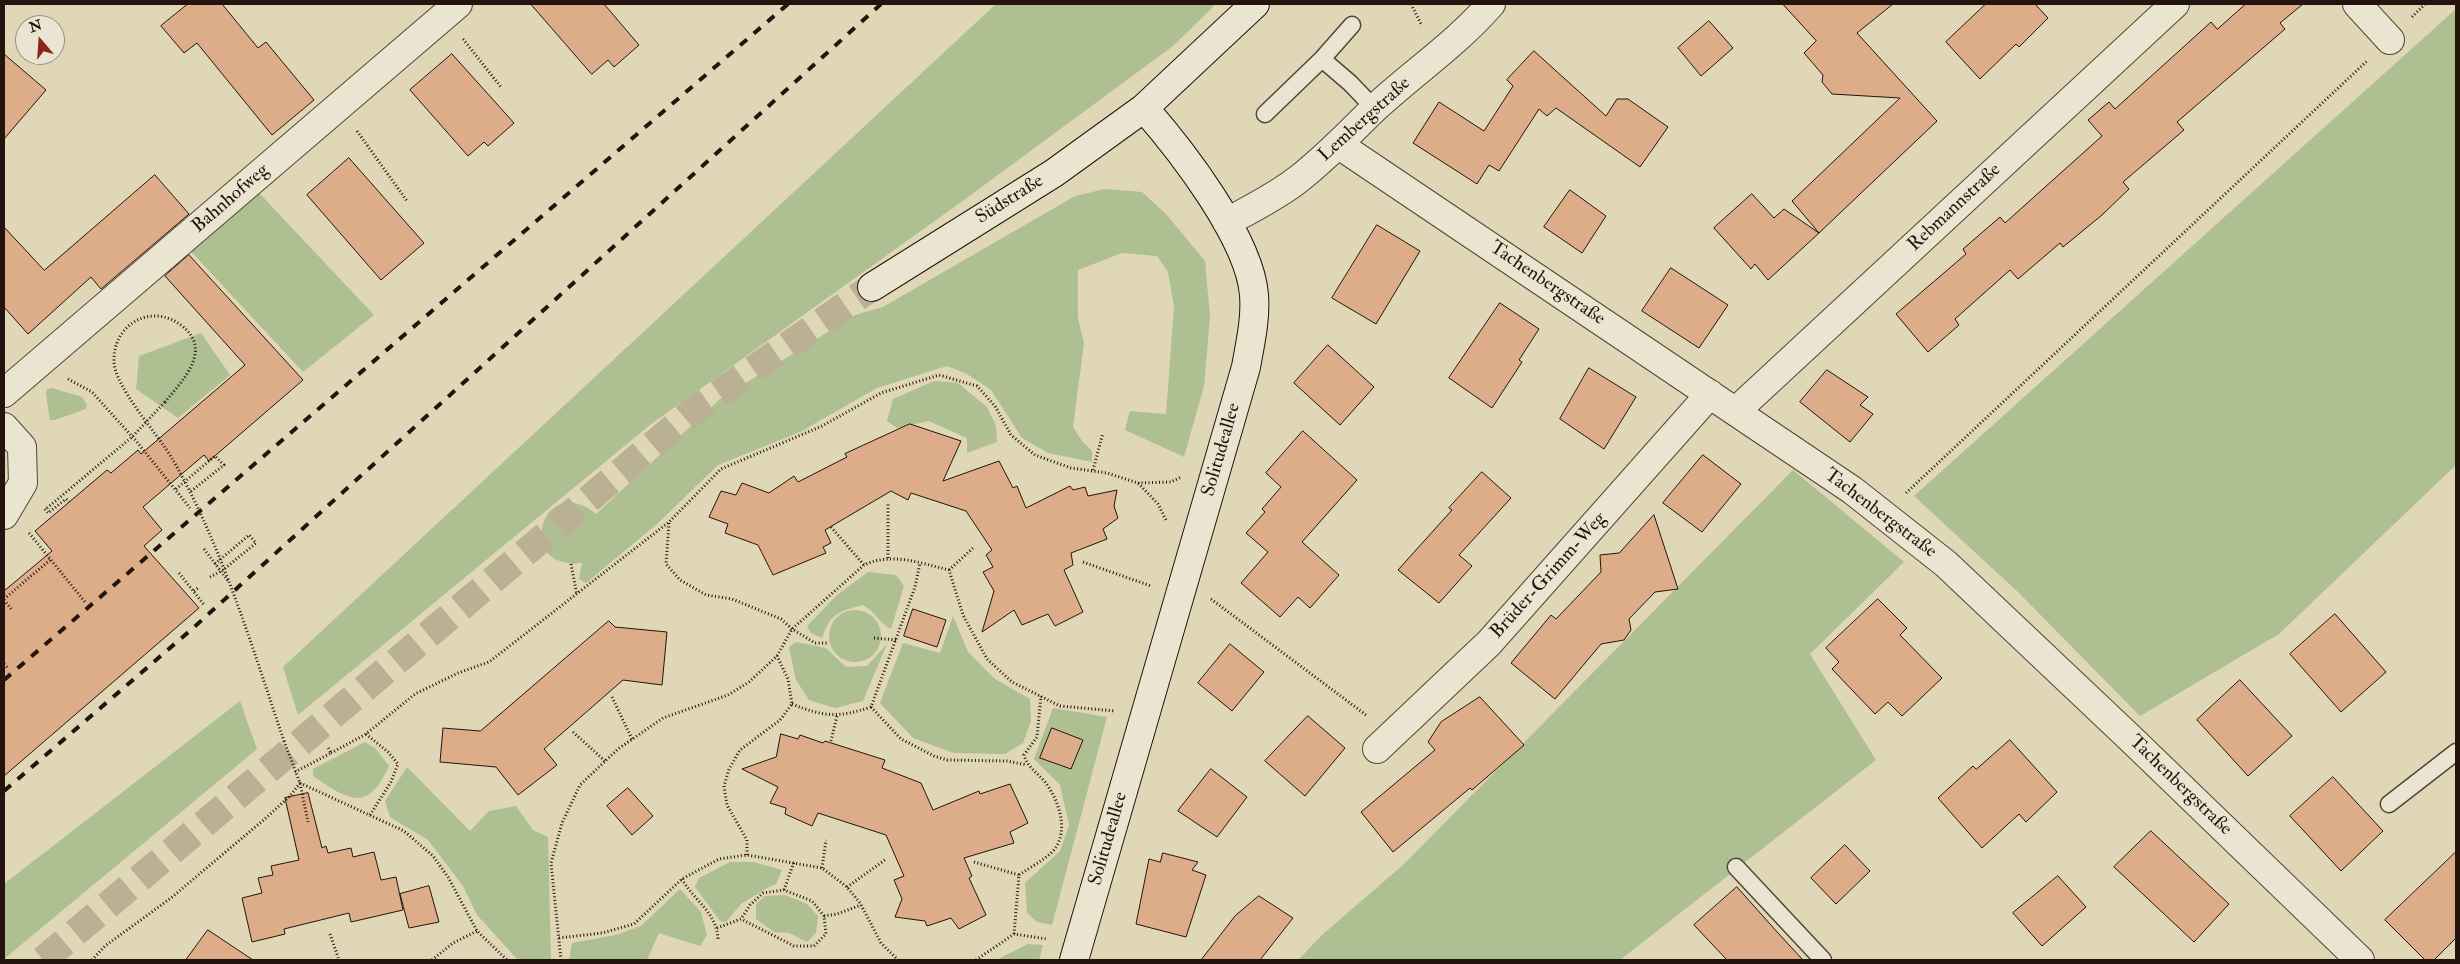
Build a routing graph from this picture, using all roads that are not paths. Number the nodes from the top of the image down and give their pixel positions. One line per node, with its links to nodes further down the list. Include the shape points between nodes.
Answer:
1 (1255, 4): 9 (street)
2 (1491, 4): 10 (street, Lembergstraße)
3 (2175, 4): 17 (street, Rebmannstraße)
4 (2357, 4): 7 (street)
5 (451, 10): 15 (street, Bahnhofweg)
6 (1352, 25): 8 (lane)
7 (2390, 40)
8 (1322, 59): 10 (lane); 11 (lane)
9 (1144, 108): 13 (street, Solitudeallee, via 1168,135); 14 (street, Südstraße, via 1054,173)
10 (1375, 109): 12 (street, Lembergstraße)
11 (1266, 114)
12 (1339, 145): 13 (street, Lembergstraße, via 1296,181); 16 (street, Tachenbergstraße)
13 (1227, 222): 24 (street, Solitudeallee, via 1243,252 1254,295 1254,323 1246,367)
14 (872, 287)
15 (4, 393)
16 (1710, 394): 17 (street, Tachenbergstraße); 20 (street, Brüder-Grimm-Weg, via 1489,643)
17 (1736, 412): 26 (street, Tachenbergstraße, via 1852,490 1946,564)
18 (4, 427): 19 (street, via 22,447 23,483)
19 (5, 514)
20 (1385, 742)
21 (2456, 752): 22 (lane)
22 (2390, 804)
23 (1736, 867): 25 (lane)
24 (1074, 960)
25 (1823, 960)
26 (2360, 960)

